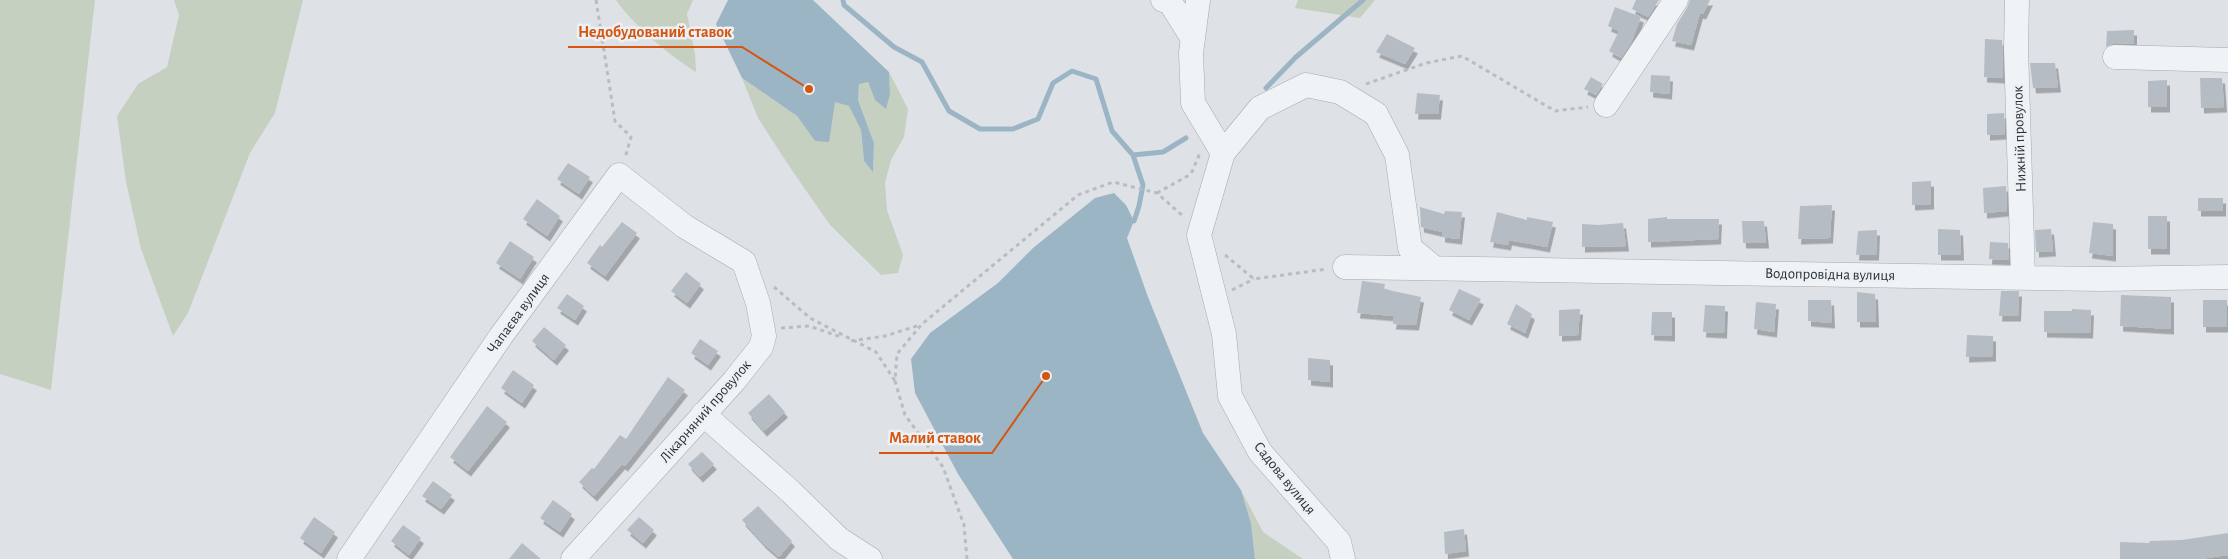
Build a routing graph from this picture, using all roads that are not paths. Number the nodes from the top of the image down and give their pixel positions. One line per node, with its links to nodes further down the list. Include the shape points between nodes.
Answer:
1 (1198, 0): 5 (street)
2 (1676, 0): 8 (street)
3 (2017, 0): 12 (street, Нижній провулок)
4 (1169, 1): 5 (street)
5 (1193, 39): 9 (street, via 1193,103)
6 (2115, 57): 7 (street)
7 (2228, 60)
8 (1606, 105)
9 (1223, 153): 11 (street, via 1260,108 1306,85 1340,92 1376,114 1397,154 1410,248); 19 (street, Садова вулиця, via 1199,235 1224,334 1230,396 1260,452 1339,542)
10 (1345, 267): 11 (street, Водопровідна вулиця)
11 (1433, 267): 12 (street, Водопровідна вулиця)
12 (2023, 277): 13 (street, Водопровідна вулиця)
13 (2228, 277)
14 (764, 336): 15 (street, Лікарняний провулок, via 761,347 734,382); 16 (street, Чапаєва вулиця, via 758,303 744,262 684,226 619,175 501,336)
15 (703, 414): 17 (street, Лікарняний провулок); 18 (street, via 839,539)
16 (349, 559)
17 (573, 559)
18 (870, 559)
19 (1343, 559)

